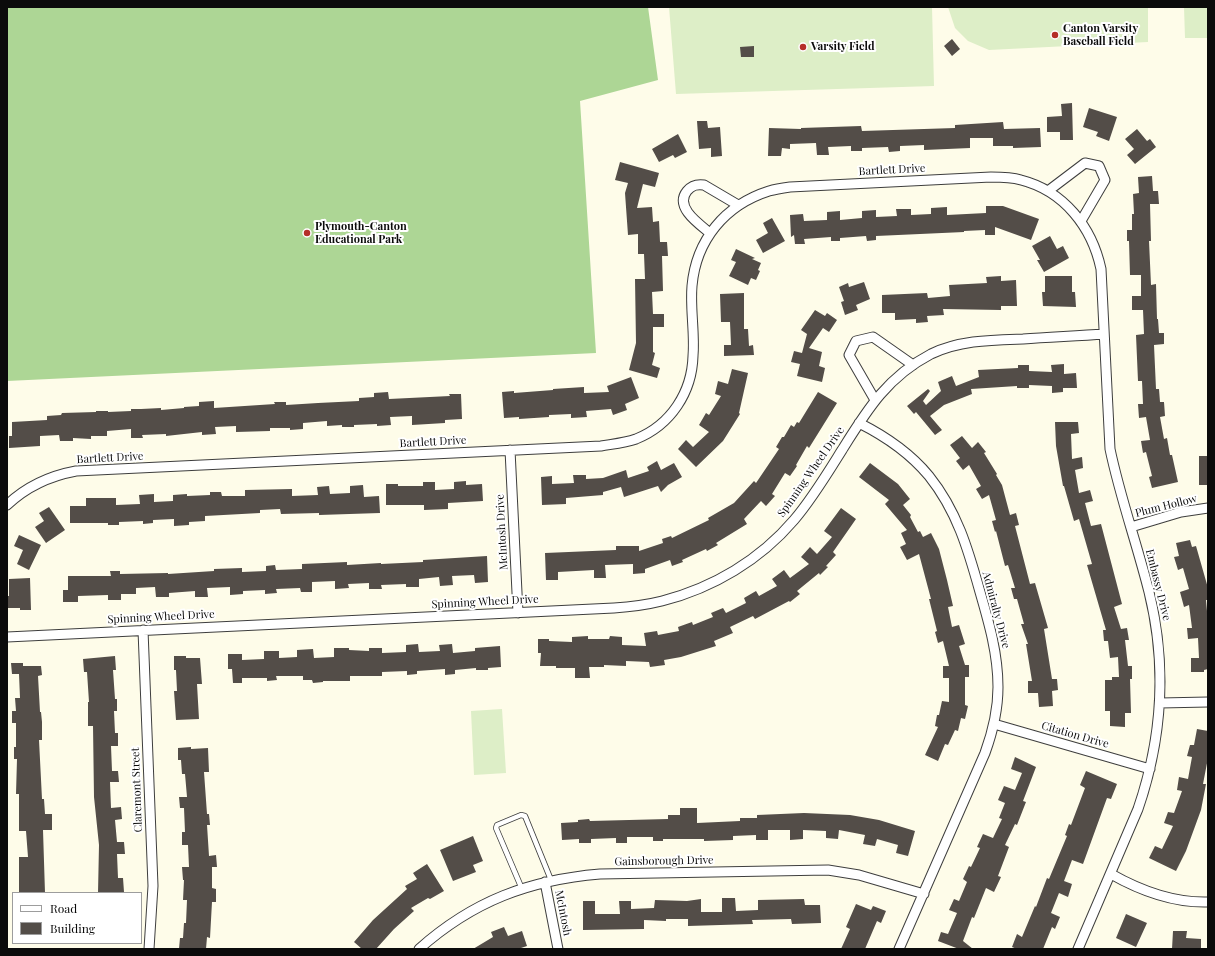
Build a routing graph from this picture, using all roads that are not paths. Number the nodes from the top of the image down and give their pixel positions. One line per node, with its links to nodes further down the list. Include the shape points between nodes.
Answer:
1 (1048, 191): 2 (street, Bartlett Drive, via 1021,180 991,177 790,187 770,190); 3 (street, Bartlett Drive); 4 (street, via 1085,164 1099,166 1105,180)
2 (738, 205): 5 (street, Bartlett Drive, via 722,218); 5 (street, via 704,185 698,184 688,190 683,203 685,209)
3 (1068, 207): 4 (street, Embassy Drive)
4 (1081, 221): 6 (street, Embassy Drive, via 1098,254)
5 (710, 233): 10 (street, Bartlett Drive, via 695,263 692,286 692,373 683,397 668,417 646,434 618,444)
6 (1104, 334): 7 (street, Spinning Wheel Drive, via 980,341 944,349); 13 (street, Embassy Drive, via 1110,449)
7 (912, 365): 8 (street, Spinning Wheel Drive); 8 (street, via 873,337 856,341 849,355)
8 (875, 400): 9 (street, Spinning Wheel Drive)
9 (859, 423): 14 (street, Spinning Wheel Drive, via 794,521 763,550 723,577 685,594 644,605); 19 (street, Admiralty Drive, via 888,440 917,464 938,488 957,521 994,645 998,688)
10 (510, 450): 11 (street, Bartlett Drive, via 76,471 34,484); 14 (street, McIntosh Drive)
11 (7, 505)
12 (1208, 508): 13 (street, Plum Hollow, via 1181,512)
13 (1130, 527): 18 (street, Embassy Drive, via 1149,592 1157,632 1161,667)
14 (518, 613): 15 (street, Spinning Wheel Drive)
15 (143, 630): 16 (street, Spinning Wheel Drive); 26 (street, Claremont Street, via 153,886)
16 (7, 637)
17 (1208, 702): 18 (street)
18 (1160, 703): 20 (street, Embassy Drive)
19 (994, 724): 20 (street, Citation Drive); 24 (street, Admiralty Drive, via 985,753)
20 (1150, 769): 21 (street, Embassy Drive, via 1138,810)
21 (1111, 874): 25 (street, via 1150,893 1193,902); 30 (street, Embassy Drive)
22 (548, 881): 23 (street, Gainsborough Drive); 23 (lane, via 525,816 521,815 497,825 496,828); 24 (street, Gainsborough Drive, via 600,874 828,870 859,874); 28 (street, McIntosh)
23 (522, 888): 27 (street, Gainsborough Drive, via 464,915)
24 (924, 894): 29 (street, Admiralty Drive)
25 (1208, 902)
26 (149, 949)
27 (419, 949)
28 (558, 949)
29 (899, 949)
30 (1078, 949)

